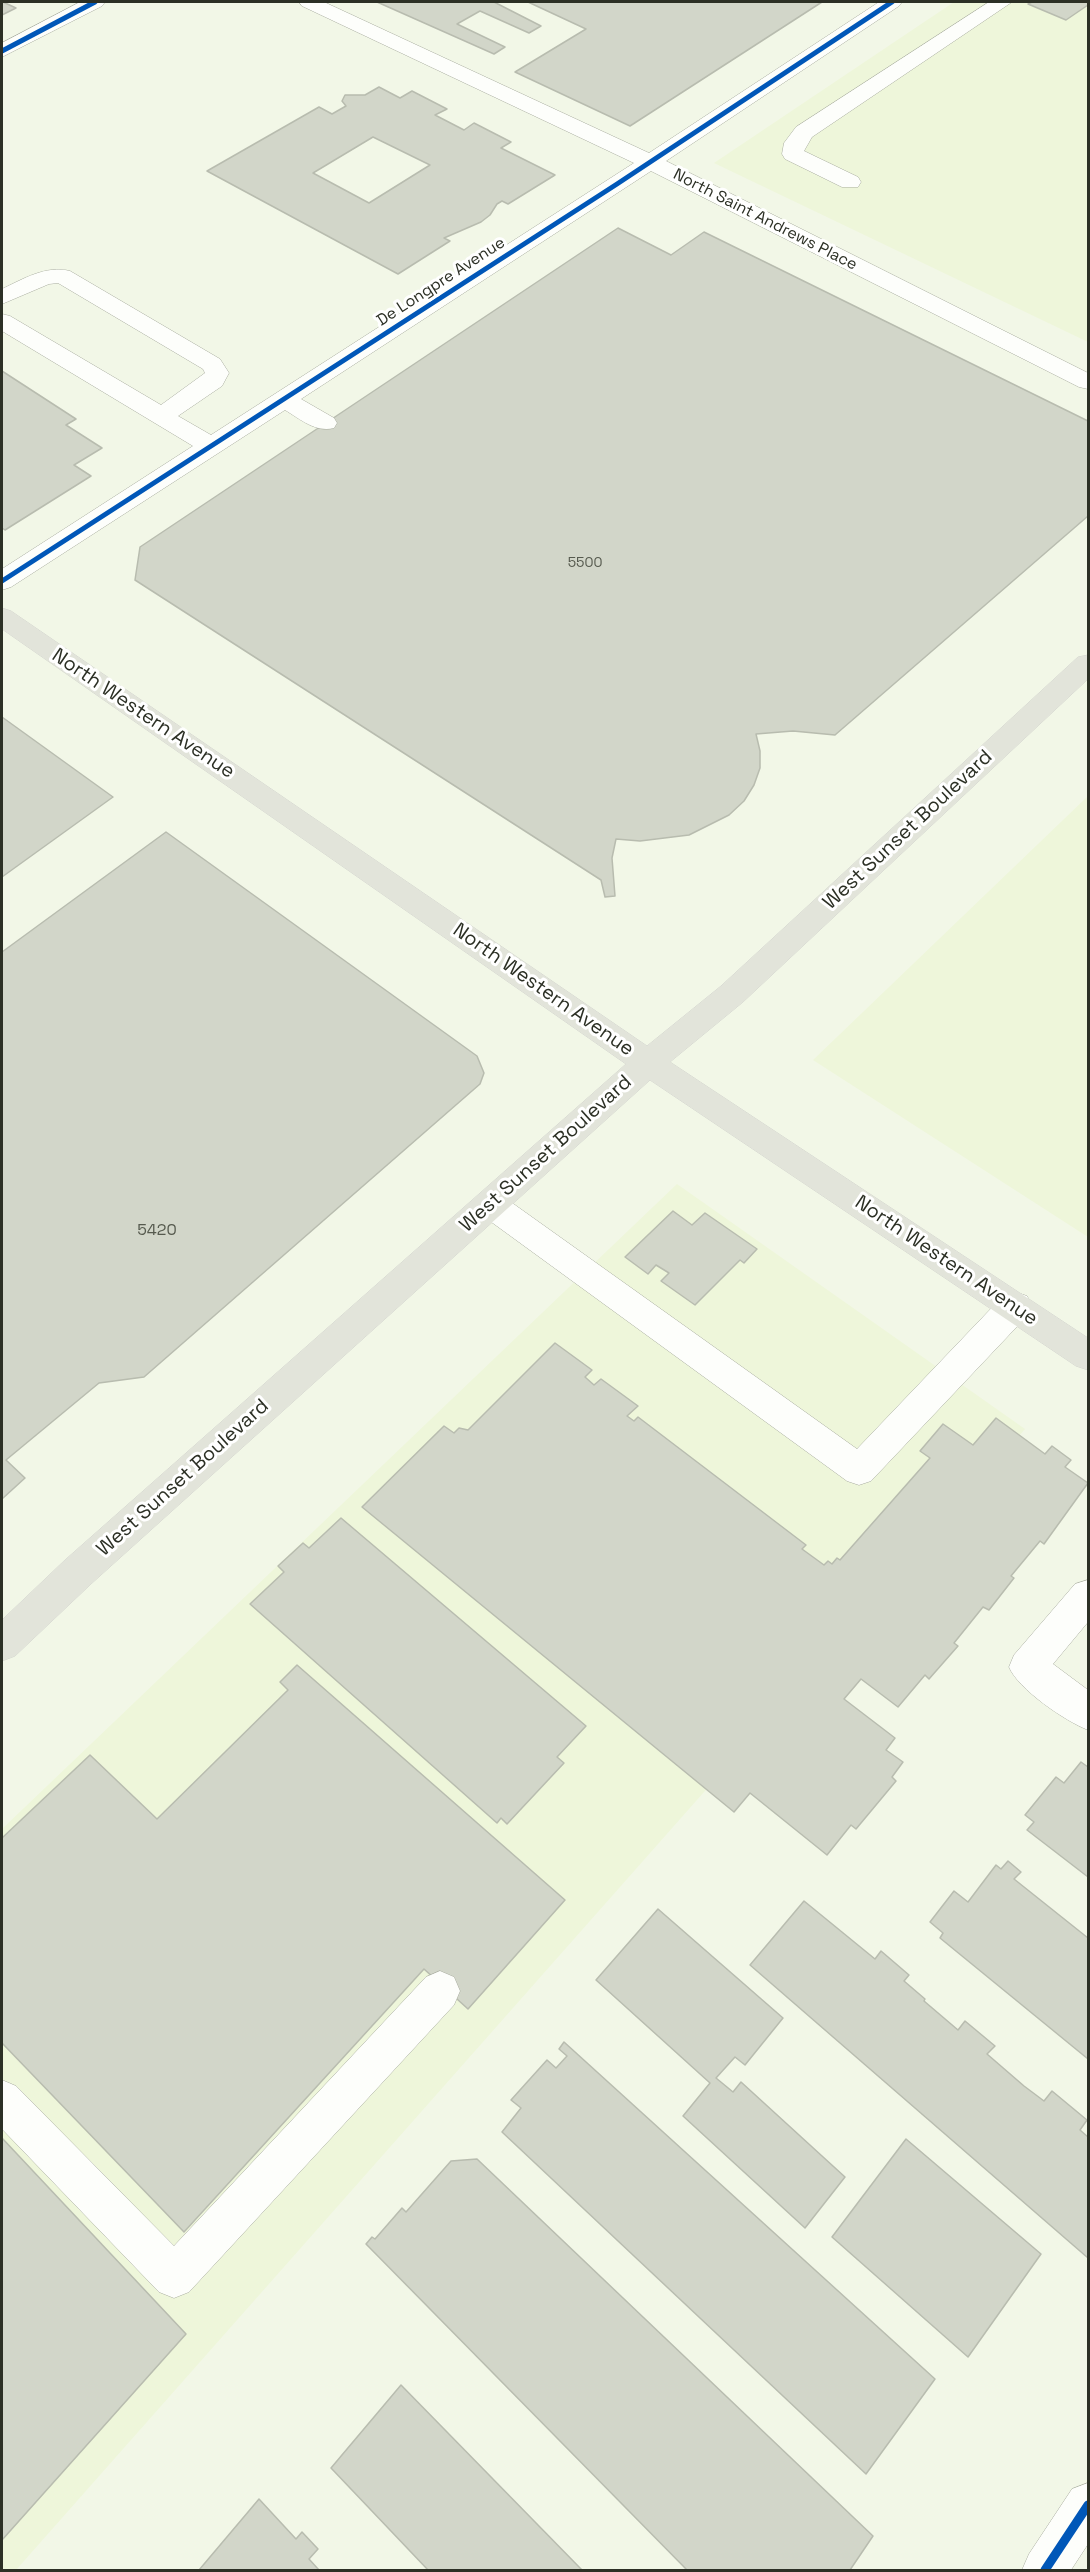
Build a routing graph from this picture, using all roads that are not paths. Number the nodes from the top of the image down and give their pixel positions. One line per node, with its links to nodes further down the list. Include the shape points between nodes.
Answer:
1 (309, 2): 6 (street, North Saint Andrews Place)
2 (892, 2): 6 (street, De Longpre Avenue)
3 (1002, 2): 7 (street, via 804,132 795,143 793,154)
4 (80, 4): 5 (street)
5 (2, 51)
6 (650, 162): 10 (street, North Saint Andrews Place); 11 (street, De Longpre Avenue)
7 (850, 182)
8 (2, 297): 12 (street, via 44,278 62,276 212,364 217,373 213,381)
9 (2, 321): 12 (street)
10 (1089, 382)
11 (284, 399): 13 (street); 14 (street, De Longpre Avenue)
12 (160, 417): 14 (street)
13 (325, 423)
14 (211, 446): 15 (street, De Longpre Avenue)
15 (2, 581)
16 (2, 617): 18 (main road, North Western Avenue)
17 (1089, 664): 18 (main road, West Sunset Boulevard, via 732,994)
18 (648, 1063): 19 (main road, West Sunset Boulevard); 20 (main road, North Western Avenue)
19 (490, 1204): 20 (street, via 859,1470); 23 (main road, West Sunset Boulevard)
20 (1015, 1306): 21 (main road, North Western Avenue)
21 (1089, 1356)
22 (1089, 1596): 24 (street, via 1027,1667)
23 (2, 1644)
24 (1089, 1712)
25 (440, 1991): 26 (street, via 174,2277)
26 (2, 2100)
27 (1089, 2505): 28 (street)
28 (1045, 2571)

